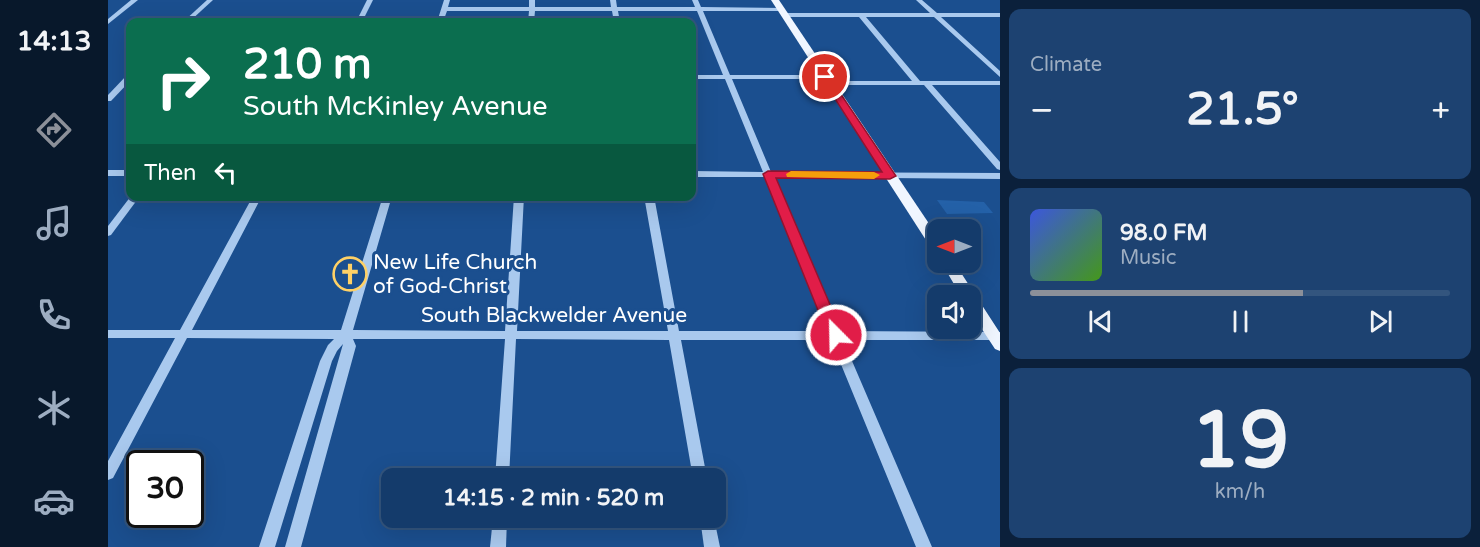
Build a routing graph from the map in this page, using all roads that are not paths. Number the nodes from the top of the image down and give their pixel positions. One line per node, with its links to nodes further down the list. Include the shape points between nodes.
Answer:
1 (135, 0): 22 (street)
2 (210, 0): 17 (street)
3 (370, 0): 18 (street)
4 (447, 0): 10 (street)
5 (532, 0): 11 (street)
6 (613, 0): 12 (street)
7 (775, 0): 13 (main road)
8 (919, 0): 15 (street)
9 (697, 5): 12 (street); 13 (street); 25 (street)
10 (444, 9): 11 (street); 19 (street)
11 (531, 9): 12 (street); 20 (street)
12 (615, 9): 21 (street)
13 (783, 12): 14 (street); 26 (main road)
14 (861, 15): 15 (street); 28 (street)
15 (934, 15): 16 (street); 23 (street)
16 (1000, 15)
17 (190, 18)
18 (361, 18)
19 (441, 18)
20 (531, 18)
21 (616, 18)
22 (108, 22)
23 (1000, 75)
24 (696, 77): 25 (street)
25 (727, 77): 26 (street); 35 (street)
26 (827, 80): 28 (street); 36 (main road)
27 (126, 81): 30 (street)
28 (922, 83): 29 (street); 31 (street)
29 (1000, 83)
30 (108, 99)
31 (1000, 167)
32 (108, 173): 33 (street)
33 (126, 173)
34 (696, 174): 35 (street)
35 (768, 174): 36 (street); 51 (street)
36 (890, 176): 37 (street); 43 (main road)
37 (1000, 176)
38 (132, 201): 44 (street)
39 (255, 201): 47 (street)
40 (386, 201): 48 (street)
41 (519, 201): 49 (street)
42 (650, 201): 50 (street)
43 (927, 232)
44 (108, 233)
45 (981, 314): 52 (main road)
46 (108, 334): 47 (street, South Blackwelder Avenue)
47 (183, 334): 48 (street, South Blackwelder Avenue); 55 (street)
48 (345, 334): 49 (street, South Blackwelder Avenue); 58 (street, via 326,361); 59 (street, via 350,346)
49 (511, 335): 50 (street, South Blackwelder Avenue); 53 (street)
50 (675, 335): 51 (street, South Blackwelder Avenue); 54 (street)
51 (836, 335): 52 (street, South Blackwelder Avenue); 62 (street)
52 (998, 339)
53 (503, 468)
54 (698, 468)
55 (108, 474)
56 (499, 528): 60 (street)
57 (709, 528): 61 (street)
58 (267, 547)
59 (293, 547)
60 (498, 547)
61 (712, 547)
62 (924, 547)

